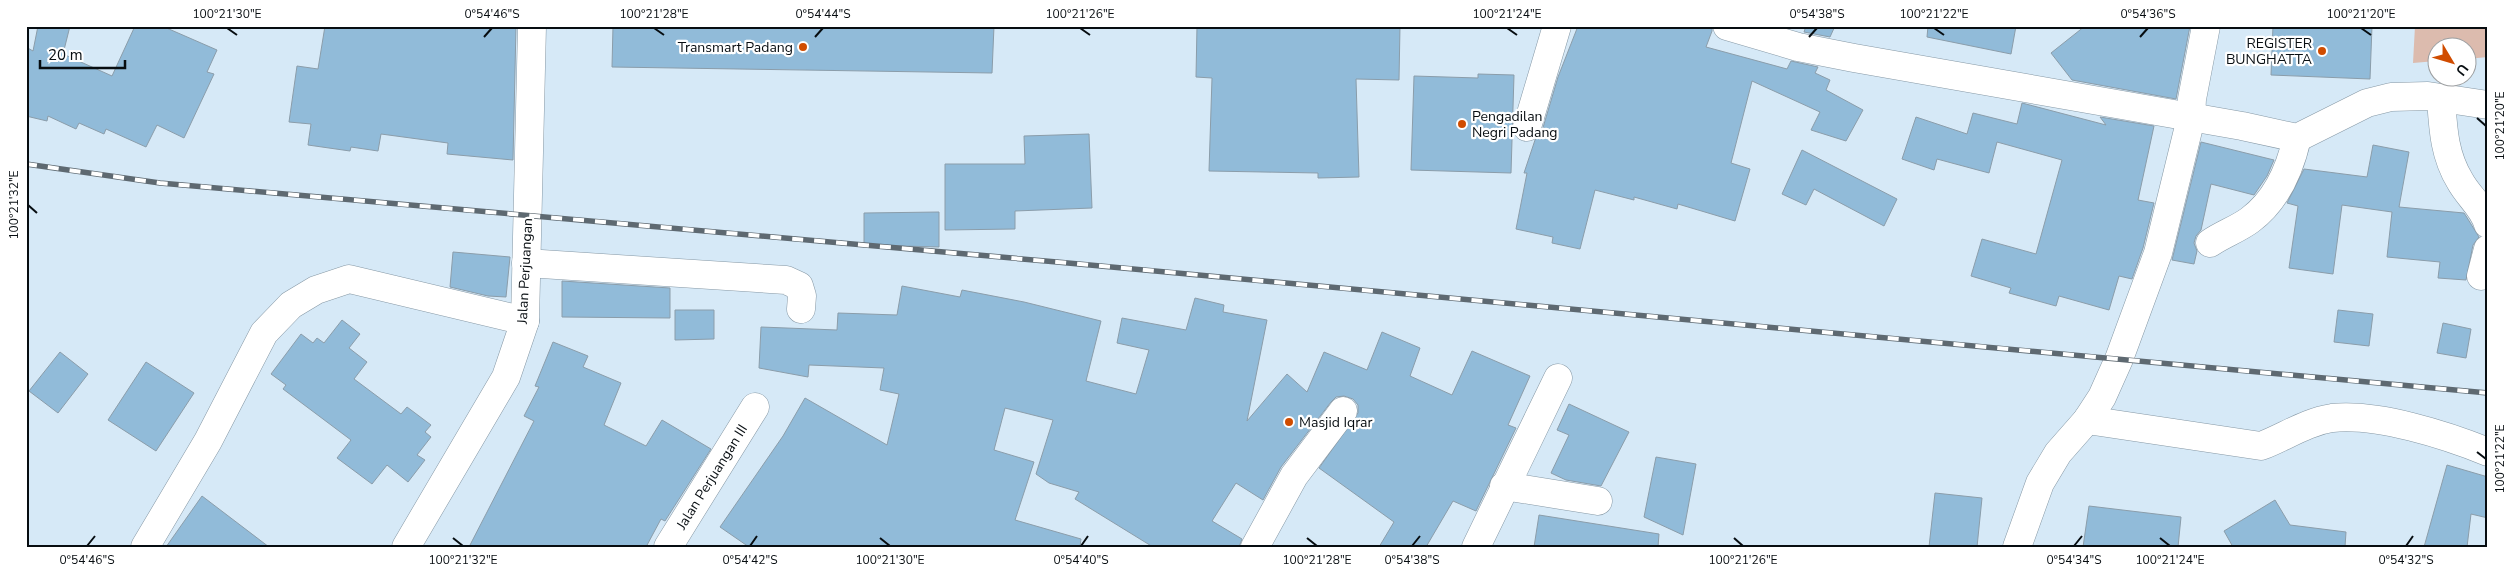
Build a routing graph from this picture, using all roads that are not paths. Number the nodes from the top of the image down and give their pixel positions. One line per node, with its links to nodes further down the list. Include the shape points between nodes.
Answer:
1 (532, 26): 13 (street, Jalan Perjuangan)
2 (1557, 26): 8 (street)
3 (1727, 26): 7 (street, via 1798,47)
4 (2206, 26): 7 (street)
5 (2441, 98): 6 (street); 9 (street, via 2391,97 2367,104); 10 (street, via 2444,141 2450,160)
6 (2488, 105)
7 (2191, 118): 9 (street); 20 (street, via 2158,252 2119,359)
8 (1526, 127)
9 (2296, 138): 11 (street, via 2290,165 2274,196 2249,220)
10 (2488, 224)
11 (2210, 243)
12 (2488, 249): 14 (street)
13 (526, 263): 15 (street, via 786,280 799,286); 16 (street, Jalan Perjuangan)
14 (2481, 276)
15 (801, 309)
16 (525, 321): 24 (street, via 349,279 316,290 291,305 264,333 208,441); 25 (street, Jalan Perjuangan, via 506,377)
17 (1558, 378): 22 (street)
18 (755, 406): 26 (street, Jalan Perjuangan III)
19 (1343, 411): 27 (street, via 1294,476)
20 (2087, 420): 21 (street, via 2261,446 2302,426 2332,418 2370,419 2452,437); 29 (street, via 2058,452 2040,483)
21 (2488, 452)
22 (1504, 486): 23 (street); 28 (street)
23 (1598, 501)
24 (145, 547)
25 (406, 547)
26 (668, 547)
27 (1255, 547)
28 (1476, 547)
29 (2017, 547)

